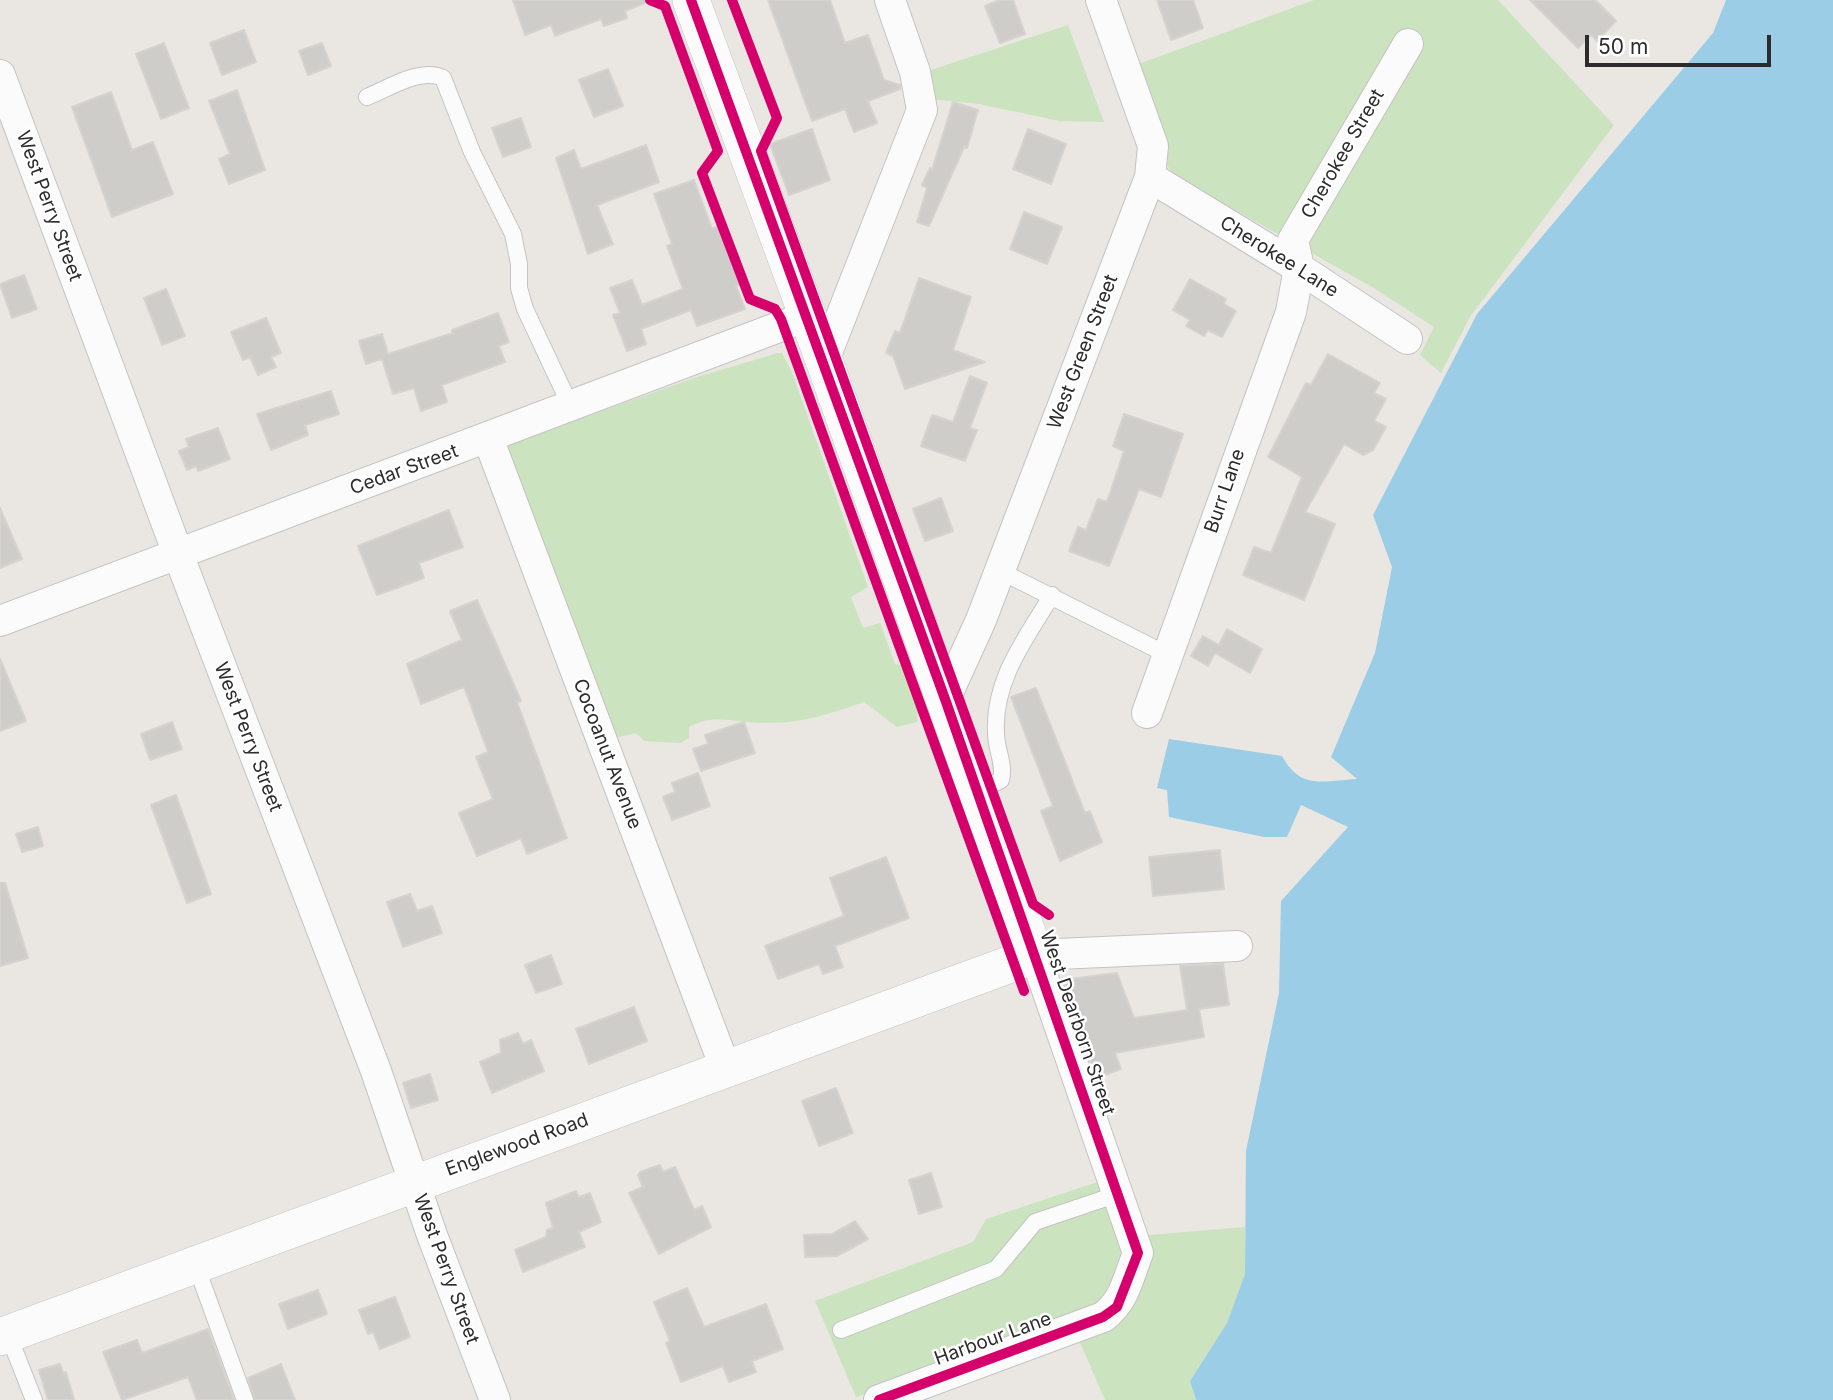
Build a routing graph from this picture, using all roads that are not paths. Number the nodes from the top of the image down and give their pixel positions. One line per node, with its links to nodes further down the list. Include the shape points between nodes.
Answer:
1 (691, 0): 9 (street, West Dearborn Street)
2 (890, 0): 11 (street, via 915,72 922,110)
3 (1101, 0): 7 (street, West Green Street, via 1153,146)
4 (1408, 44): 8 (street, Cherokee Street, via 1293,240)
5 (0, 75): 14 (street, West Perry Street)
6 (367, 97): 12 (lane, via 420,75 433,73 443,78 472,152 513,234 525,309)
7 (1150, 177): 8 (street, Cherokee Lane); 15 (street, West Green Street)
8 (1299, 268): 10 (street, Cherokee Lane); 18 (street, Burr Lane, via 1291,312)
9 (808, 316): 11 (street, West Dearborn Street); 12 (street, Cedar Street)
10 (1407, 339)
11 (824, 360): 19 (street, West Dearborn Street)
12 (571, 407): 13 (street, Cedar Street)
13 (488, 438): 14 (street, Cedar Street); 24 (street, Cocoanut Avenue)
14 (178, 554): 17 (street, Cedar Street); 25 (street, West Perry Street)
15 (1000, 571): 16 (lane); 19 (street, West Green Street)
16 (1052, 595): 18 (lane); 21 (lane, via 1003,678 996,734 1004,768 1001,780)
17 (0, 621)
18 (1168, 654): 20 (street, Burr Lane)
19 (945, 699): 21 (street, West Dearborn Street)
20 (1147, 713)
21 (978, 792): 23 (street, West Dearborn Street)
22 (1237, 946): 23 (street)
23 (1035, 955): 24 (street, Englewood Road); 26 (street, West Dearborn Street)
24 (726, 1070): 25 (street, Englewood Road)
25 (414, 1182): 27 (street, Englewood Road); 33 (street, West Perry Street)
26 (1118, 1194): 28 (street, West Dearborn Street, via 1138,1253); 29 (lane, via 1035,1222 996,1269)
27 (195, 1263): 30 (street, Englewood Road); 32 (lane)
28 (1117, 1307): 34 (street, Harbour Lane, via 1103,1317)
29 (841, 1329)
30 (4, 1335): 31 (lane)
31 (34, 1400)
32 (244, 1400)
33 (495, 1400)
34 (879, 1400)

